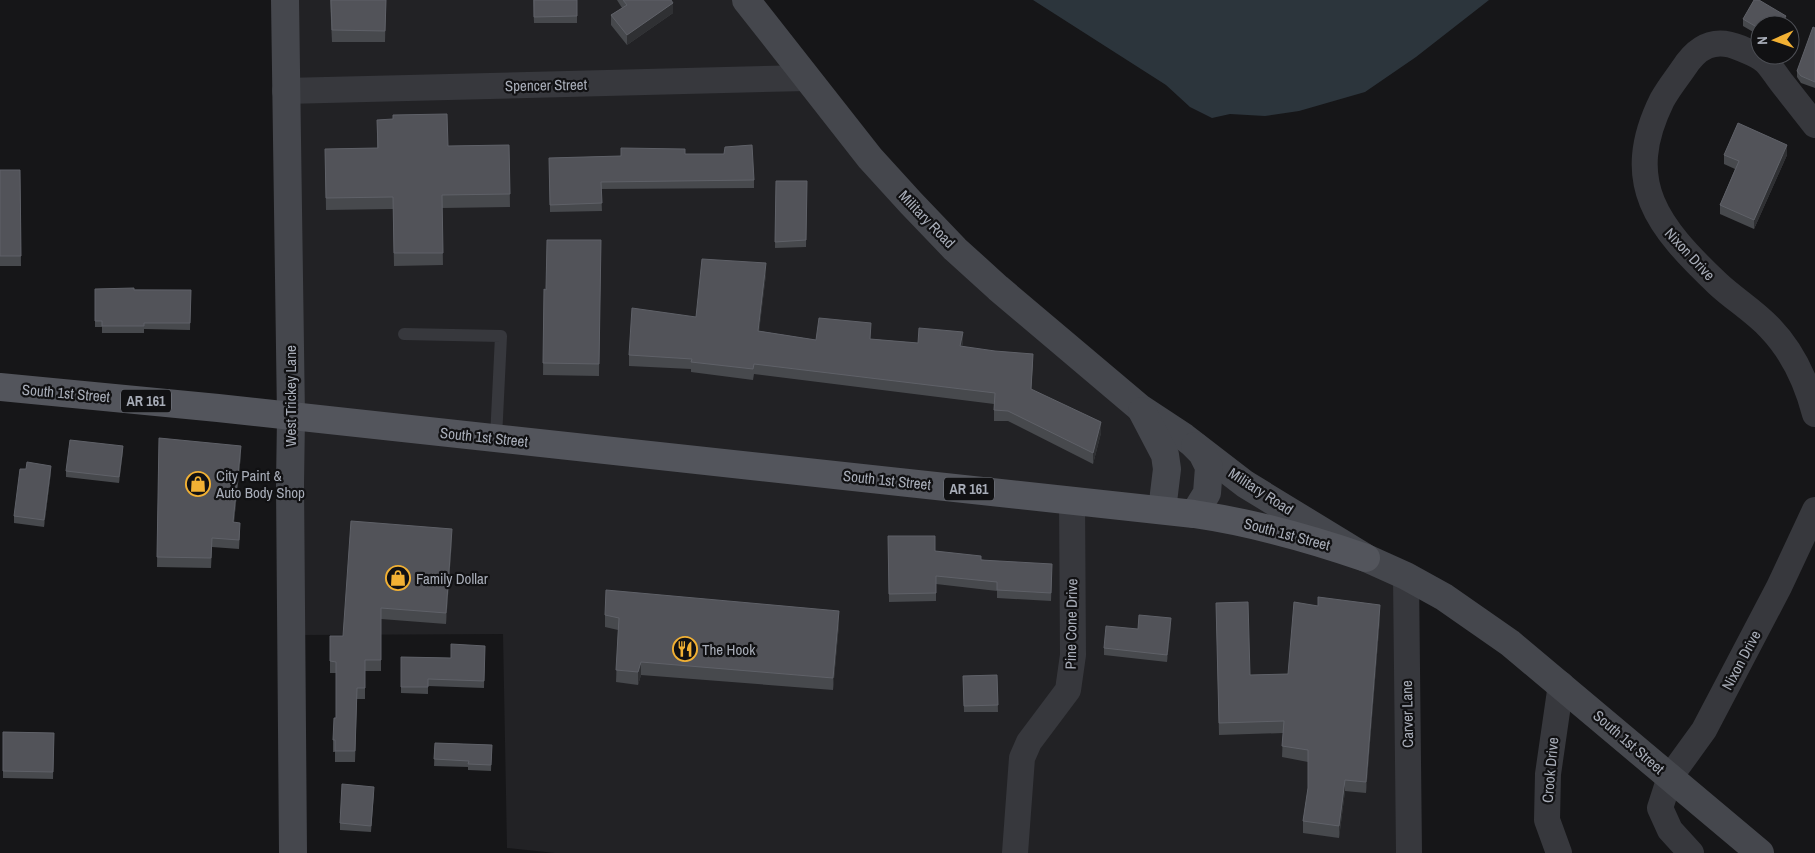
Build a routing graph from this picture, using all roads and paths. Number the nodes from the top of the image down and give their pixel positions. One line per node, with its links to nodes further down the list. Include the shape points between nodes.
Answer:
1 (285, 0): 4 (street, West Trickey Lane)
2 (746, 0): 3 (street, Military Road)
3 (807, 78): 4 (street, Spencer Street); 8 (street, Military Road, via 870,158 955,250)
4 (286, 91): 10 (street, West Trickey Lane)
5 (1815, 125): 9 (street, Nixon Drive, via 1766,62 1734,46 1712,43 1689,60 1662,99 1645,146 1644,172 1647,193 1659,219 1718,284 1771,328 1790,353)
6 (404, 334): 12 (lane, via 501,336)
7 (1, 382): 10 (main road, South 1st Street / AR 161)
8 (1140, 408): 11 (street, Military Road); 14 (street, Military Road, via 1165,455 1167,470)
9 (1815, 414)
10 (291, 417): 12 (main road, South 1st Street / AR 161); 21 (street, West Trickey Lane)
11 (1184, 437): 16 (street, Military Road, via 1202,453 1209,467 1207,493); 17 (street, Military Road, via 1245,484)
12 (496, 438): 13 (main road, South 1st Street / AR 161)
13 (1072, 500): 14 (main road, South 1st Street / AR 161); 22 (street, Pine Cone Drive, via 1073,655 1068,690 1022,758)
14 (1162, 510): 16 (main road, South 1st Street / AR 161)
15 (1815, 510): 20 (street, Nixon Drive, via 1779,587 1704,730)
16 (1194, 514): 17 (main road, South 1st Street / AR 161, via 1283,531)
17 (1366, 558): 18 (street, South 1st Street / AR 161)
18 (1406, 576): 19 (street, South 1st Street / AR 161, via 1444,597 1496,633); 23 (street, Carver Lane)
19 (1562, 684): 20 (street, South 1st Street / AR 161); 24 (street, Crook Drive, via 1548,774 1547,820)
20 (1670, 777): 25 (street, Nixon Drive, via 1660,808 1670,830); 26 (street, South 1st Street / AR 161)
21 (293, 853)
22 (1015, 853)
23 (1409, 853)
24 (1559, 853)
25 (1691, 853)
26 (1760, 853)

